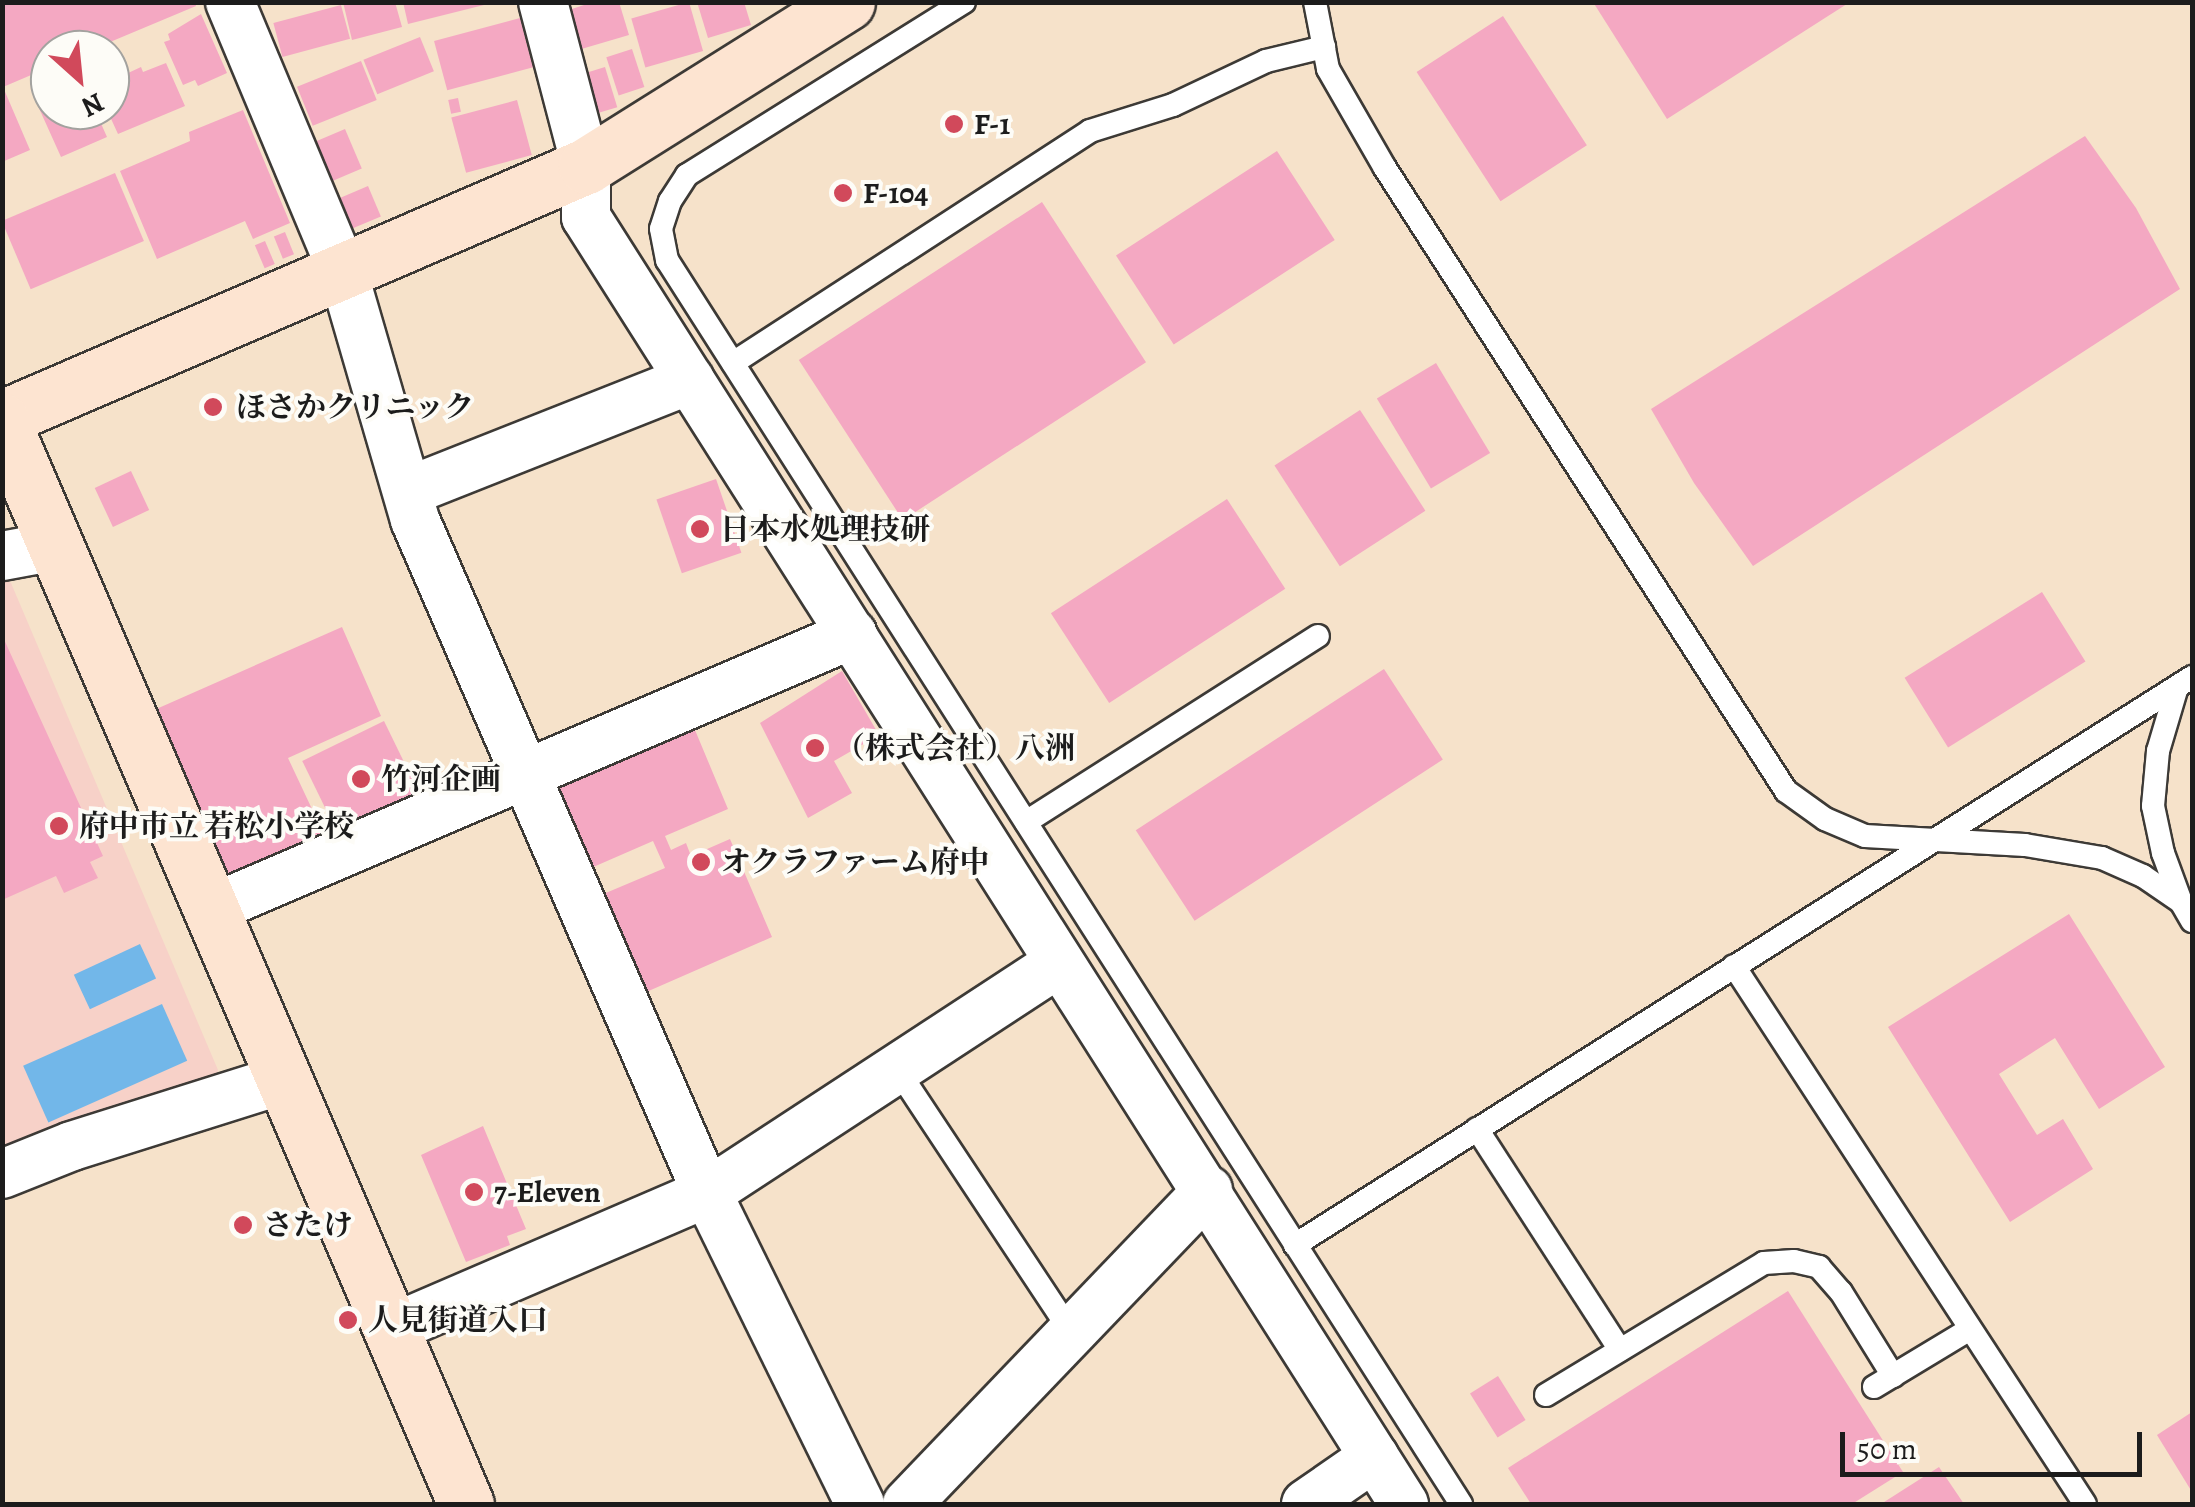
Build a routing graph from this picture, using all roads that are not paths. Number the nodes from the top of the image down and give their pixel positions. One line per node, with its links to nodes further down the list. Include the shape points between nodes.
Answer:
1 (230, 2): 8 (street)
2 (542, 2): 7 (street)
3 (846, 2): 7 (main road)
4 (964, 2): 9 (lane, via 687,175 661,229)
5 (1314, 2): 6 (lane)
6 (1324, 47): 9 (lane, via 1266,60 1172,105 1090,131); 19 (lane, via 1328,70 1420,225 1786,791 1865,836)
7 (586, 166): 8 (main road); 9 (street, via 586,217)
8 (343, 272): 10 (main road); 11 (street)
9 (711, 372): 11 (street); 14 (street); 18 (lane)
10 (2, 419): 12 (main road)
11 (409, 490): 17 (street, via 415,520)
12 (56, 546): 13 (street); 20 (main road)
13 (2, 556)
14 (854, 634): 17 (street); 22 (street)
15 (1318, 636): 18 (lane)
16 (2185, 682): 19 (lane); 21 (lane, via 2158,752 2154,806 2163,853)
17 (526, 772): 20 (street); 29 (street)
18 (1026, 822): 30 (lane)
19 (1934, 840): 21 (lane, via 2102,858 2143,876); 23 (lane)
20 (211, 908): 25 (main road)
21 (2187, 912)
22 (1059, 963): 24 (street); 28 (street)
23 (1734, 966): 26 (lane); 32 (lane)
24 (897, 1069): 29 (street); 33 (lane)
25 (284, 1080): 27 (street); 31 (main road)
26 (1477, 1129): 30 (lane); 34 (lane)
27 (2, 1174)
28 (1208, 1190): 33 (street); 36 (street)
29 (707, 1193): 31 (street); 38 (street)
30 (1295, 1244): 42 (lane)
31 (391, 1329): 37 (main road)
32 (1970, 1329): 34 (lane, via 1883,1381 1842,1292 1819,1268 1794,1261 1764,1263); 43 (lane)
33 (1070, 1330): 39 (street)
34 (1620, 1350): 35 (lane)
35 (1546, 1396)
36 (1374, 1458): 40 (street); 41 (street)
37 (466, 1504)
38 (860, 1504)
39 (907, 1504)
40 (1306, 1504)
41 (1404, 1504)
42 (1461, 1504)
43 (2085, 1504)

